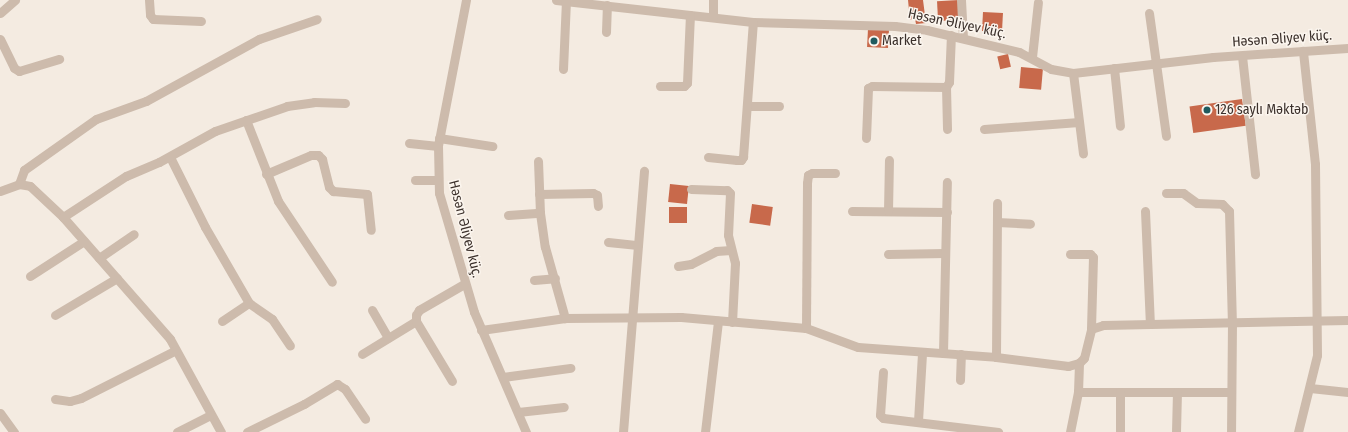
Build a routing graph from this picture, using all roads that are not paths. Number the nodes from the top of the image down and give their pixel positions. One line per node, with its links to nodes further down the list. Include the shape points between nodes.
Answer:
1 (15, 0): 11 (street)
2 (149, 0): 16 (street, via 150,15 153,19)
3 (466, 0): 43 (street, Həsən Əliyev küç.)
4 (556, 0): 7 (street, Həsən Əliyev küç.)
5 (713, 0): 14 (street)
6 (961, 0): 20 (street)
7 (566, 1): 10 (street, Həsən Əliyev küç.); 29 (street)
8 (1038, 2): 25 (street)
9 (634, 4): 10 (street, Həsən Əliyev küç.); 13 (street, Həsən Əliyev küç.)
10 (606, 5): 18 (street)
11 (0, 13)
12 (1149, 13): 27 (street)
13 (690, 15): 14 (street, Həsən Əliyev küç.); 31 (street, via 687,83 684,86)
14 (713, 17): 17 (street, Həsən Əliyev küç.)
15 (317, 19): 58 (street, via 260,38 146,101 110,113 81,128 50,154 24,170)
16 (201, 21)
17 (753, 22): 19 (street, Həsən Əliyev küç., via 895,26); 34 (street)
18 (606, 32)
19 (951, 35): 20 (street, Həsən Əliyev küç.); 32 (street, via 949,82)
20 (963, 37): 25 (street, Həsən Əliyev küç.)
21 (0, 39): 26 (street, via 14,68 19,71)
22 (1348, 48): 23 (street, Həsən Əliyev küç.)
23 (1303, 50): 24 (street, Həsən Əliyev küç.); 102 (street, via 1315,164)
24 (1242, 56): 27 (street, Həsən Əliyev küç.); 54 (street)
25 (1032, 57): 30 (street, Həsən Əliyev küç., via 1051,69)
26 (59, 58)
27 (1155, 63): 28 (street, Həsən Əliyev küç.); 41 (street)
28 (1114, 68): 30 (street, Həsən Əliyev küç.); 38 (street)
29 (563, 69)
30 (1073, 73): 37 (street)
31 (660, 86)
32 (946, 87): 39 (street); 42 (street, via 872,86 867,93)
33 (345, 103): 36 (street, via 314,102 287,106)
34 (747, 106): 35 (street); 48 (street, via 741,160)
35 (779, 106)
36 (246, 120): 47 (street, via 215,131); 53 (street)
37 (1079, 122): 40 (street); 46 (street)
38 (1120, 126)
39 (947, 129)
40 (984, 129)
41 (1166, 136)
42 (866, 138)
43 (438, 142): 44 (street); 45 (street); 56 (street, Həsən Əliyev küç.)
44 (410, 143)
45 (492, 146)
46 (1083, 153)
47 (170, 157): 71 (street, via 126,176); 91 (street, via 205,227)
48 (708, 157)
49 (889, 160): 66 (street)
50 (538, 161): 62 (street)
51 (644, 171): 78 (street)
52 (835, 173): 104 (street, via 808,175)
53 (266, 174): 74 (street, via 311,155 318,155 322,159 329,187 333,191 367,194); 89 (street, via 278,201)
54 (1256, 174)
55 (415, 180): 56 (street)
56 (437, 180): 90 (street, Həsən Əliyev küç.)
57 (947, 182): 68 (street)
58 (19, 184): 60 (street); 71 (street, via 30,186)
59 (691, 189): 79 (street, via 727,190 730,193)
60 (0, 191)
61 (1166, 193): 101 (street, via 1183,193 1197,203 1227,206)
62 (539, 194): 64 (street, via 593,193 597,195); 69 (street)
63 (997, 203): 72 (street)
64 (598, 206)
65 (852, 211): 66 (street)
66 (888, 211): 68 (street)
67 (1145, 211): 103 (street)
68 (947, 212): 80 (street)
69 (540, 213): 70 (street); 87 (street, via 545,247)
70 (508, 215)
71 (63, 217): 76 (street)
72 (997, 222): 73 (street); 114 (street)
73 (1030, 224)
74 (371, 230)
75 (134, 234): 83 (street)
76 (84, 241): 83 (street); 85 (street)
77 (608, 242): 78 (street)
78 (638, 245): 94 (street)
79 (730, 250): 84 (street, via 716,251 691,264); 100 (street, via 735,263)
80 (945, 253): 81 (street); 111 (street)
81 (888, 254)
82 (1070, 254): 105 (street, via 1090,254 1093,257)
83 (99, 258): 86 (street)
84 (678, 266)
85 (30, 276)
86 (117, 278): 93 (street); 109 (street, via 160,325)
87 (555, 278): 88 (street); 95 (street)
88 (534, 280)
89 (332, 282)
90 (464, 284): 98 (street, via 419,310); 106 (street, Həsən Əliyev küç.)
91 (249, 303): 97 (street); 108 (street, via 272,319)
92 (372, 310): 107 (street)
93 (55, 315)
94 (632, 316): 95 (street); 99 (street, via 675,316); 140 (street)
95 (565, 318): 106 (street)
96 (1348, 320): 102 (street)
97 (222, 321)
98 (416, 321): 107 (street); 120 (street)
99 (718, 321): 100 (street); 141 (street)
100 (732, 322): 104 (street)
101 (1232, 322): 102 (street); 103 (street); 125 (street)
102 (1317, 322): 121 (street, via 1317,355)
103 (1150, 324): 105 (street)
104 (806, 328): 110 (street, via 849,346)
105 (1091, 329): 115 (street, via 1087,352)
106 (481, 330): 118 (street, Həsən Əliyev küç.)
107 (388, 338): 112 (street)
108 (290, 346)
109 (176, 350): 127 (street, via 81,398 70,401); 131 (street)
110 (922, 353): 111 (street); 133 (street)
111 (942, 353): 113 (street)
112 (362, 354)
113 (961, 354): 114 (street); 119 (street)
114 (996, 357): 115 (street, via 1068,366)
115 (1079, 363): 122 (street)
116 (570, 368): 118 (street)
117 (883, 372): 133 (street, via 880,415)
118 (503, 378): 129 (street, Həsən Əliyev küç.)
119 (960, 380)
120 (452, 381)
121 (1310, 388): 126 (street); 147 (street)
122 (1078, 392): 123 (street); 143 (street)
123 (1120, 392): 124 (street); 144 (street)
124 (1178, 392): 125 (street); 145 (street)
125 (1231, 392): 146 (street)
126 (1348, 392)
127 (55, 399)
128 (564, 407): 129 (street)
129 (518, 412): 139 (street, Həsən Əliyev küç.)
130 (0, 413): 135 (street)
131 (210, 415): 136 (street); 137 (street)
132 (365, 419): 138 (street, via 345,388 337,384 304,404)
133 (918, 421): 134 (street)
134 (968, 430): 142 (street)
135 (14, 432)
136 (177, 432)
137 (221, 432)
138 (247, 432)
139 (526, 432)
140 (623, 432)
141 (705, 432)
142 (998, 432)
143 (1070, 432)
144 (1120, 432)
145 (1176, 432)
146 (1231, 432)
147 (1298, 432)

